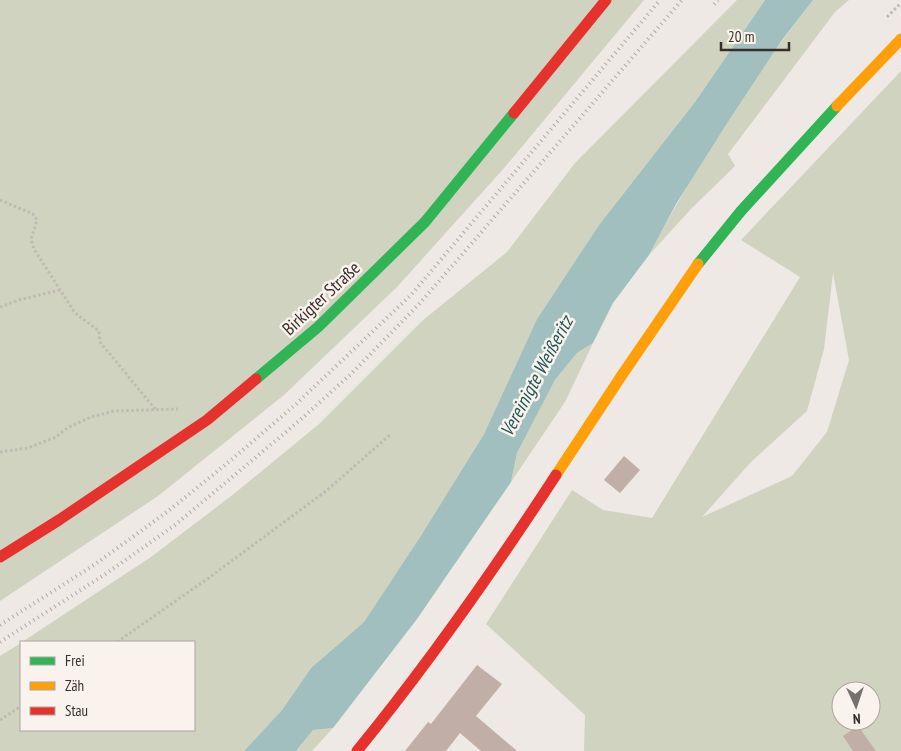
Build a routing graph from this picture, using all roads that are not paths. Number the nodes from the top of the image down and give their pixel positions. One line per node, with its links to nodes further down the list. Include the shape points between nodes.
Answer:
1 (606, 0): 3 (main road, Birkigter Straße, via 425,222 318,327 207,420)
2 (901, 39): 4 (main road, via 786,160 711,246 472,603)
3 (0, 557)
4 (357, 751)

